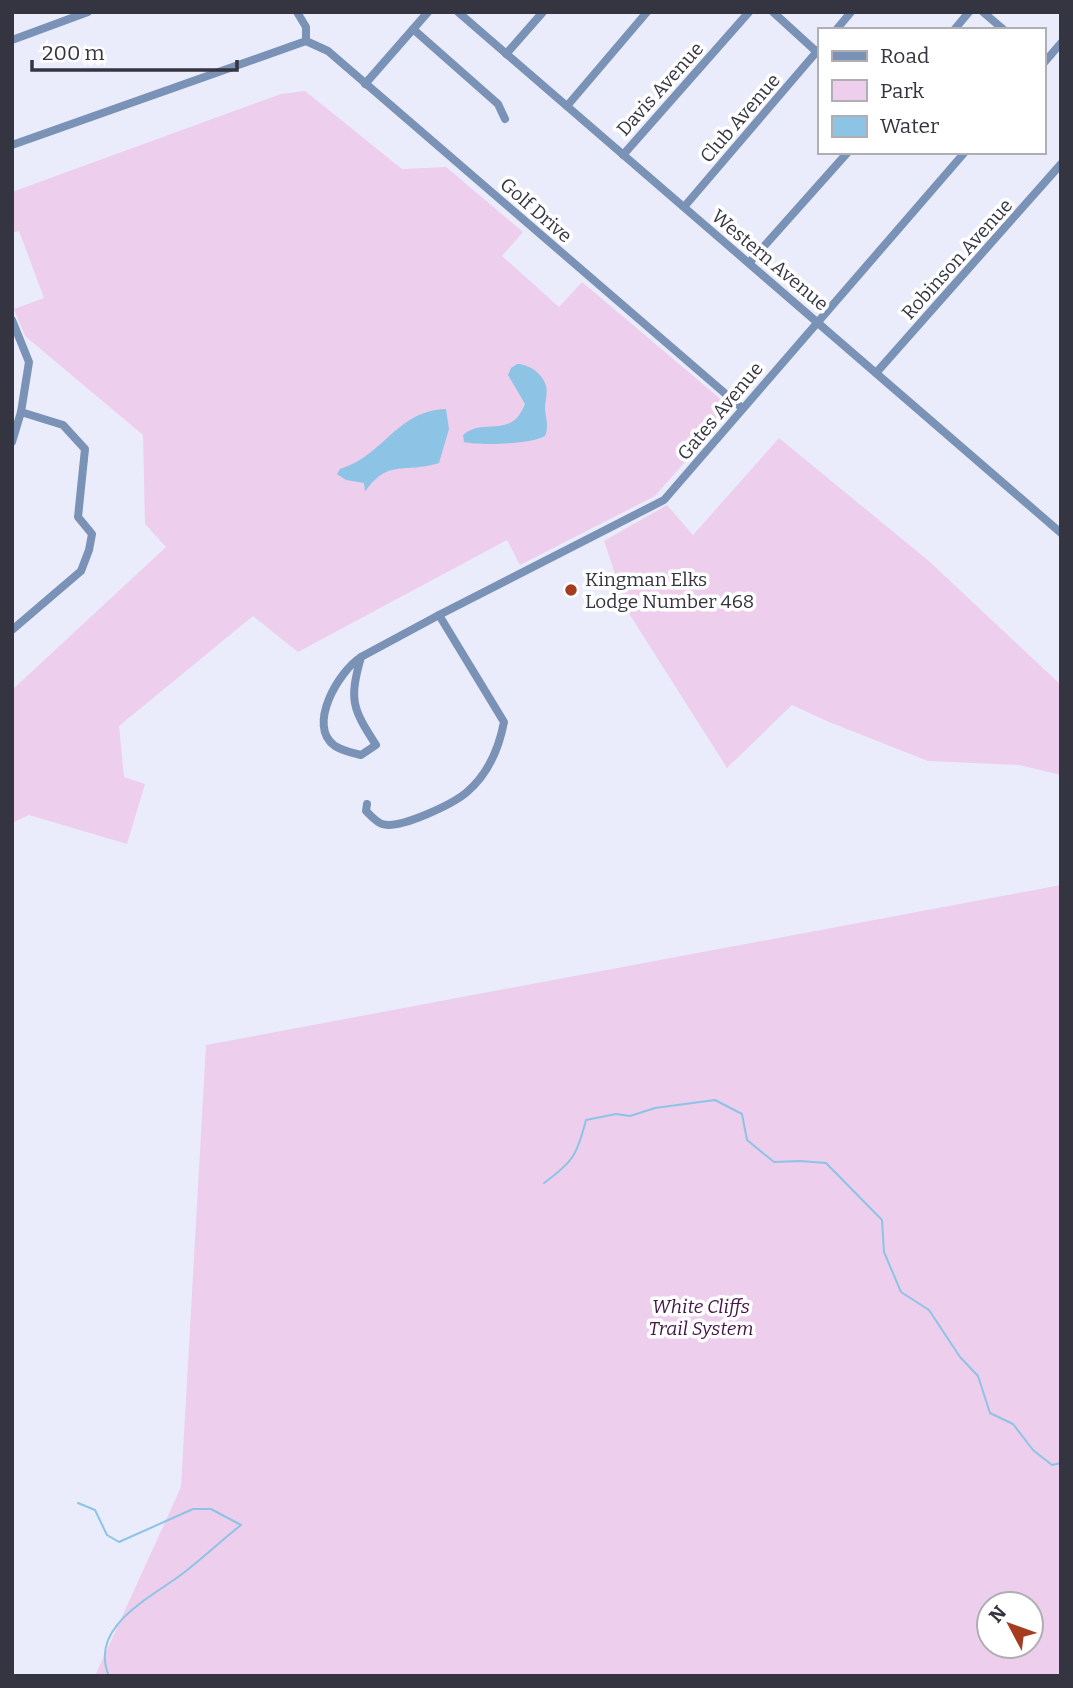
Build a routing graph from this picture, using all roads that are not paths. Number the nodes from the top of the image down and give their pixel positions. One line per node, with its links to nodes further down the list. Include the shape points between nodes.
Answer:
1 (88, 12): 16 (street)
2 (297, 12): 17 (street, via 306,27)
3 (428, 12): 15 (street)
4 (458, 12): 20 (street, Western Avenue)
5 (543, 12): 20 (street)
6 (647, 12): 23 (street)
7 (749, 12): 28 (street, Davis Avenue)
8 (773, 12): 19 (street)
9 (851, 12): 12 (street)
10 (969, 12): 13 (street)
11 (983, 12): 14 (street)
12 (838, 28)
13 (956, 28)
14 (1002, 28)
15 (413, 29): 22 (street); 24 (street, via 498,104)
16 (12, 40)
17 (306, 41): 22 (street, Golf Drive, via 328,51); 25 (street)
18 (1061, 43): 21 (street)
19 (818, 52): 30 (street, Club Avenue)
20 (506, 54): 23 (street, Western Avenue)
21 (1045, 61)
22 (365, 84): 35 (street, Golf Drive)
23 (567, 106): 28 (street, Western Avenue)
24 (505, 119)
25 (12, 145)
26 (846, 154): 31 (street)
27 (963, 154): 33 (street, Gates Avenue)
28 (623, 155): 30 (street, Western Avenue)
29 (1061, 164): 34 (street, Robinson Avenue)
30 (684, 207): 31 (street, Western Avenue)
31 (749, 263): 33 (street, Western Avenue)
32 (12, 320): 36 (street, via 29,362)
33 (818, 321): 34 (street, Western Avenue); 35 (street, Gates Avenue)
34 (876, 373): 38 (street, Western Avenue)
35 (742, 408): 39 (street, Gates Avenue, via 664,500)
36 (21, 412): 37 (street); 40 (street, via 63,425 86,449 78,516 92,534 81,571)
37 (12, 442)
38 (1061, 533)
39 (439, 615): 41 (street, Gates Avenue); 42 (street, via 504,722 499,747 467,792 442,806 398,825 383,825 366,810)
40 (12, 631)
41 (361, 657): 41 (street, Gates Avenue, via 354,705 376,745 361,755 334,746 324,723 338,679)
42 (367, 804)

